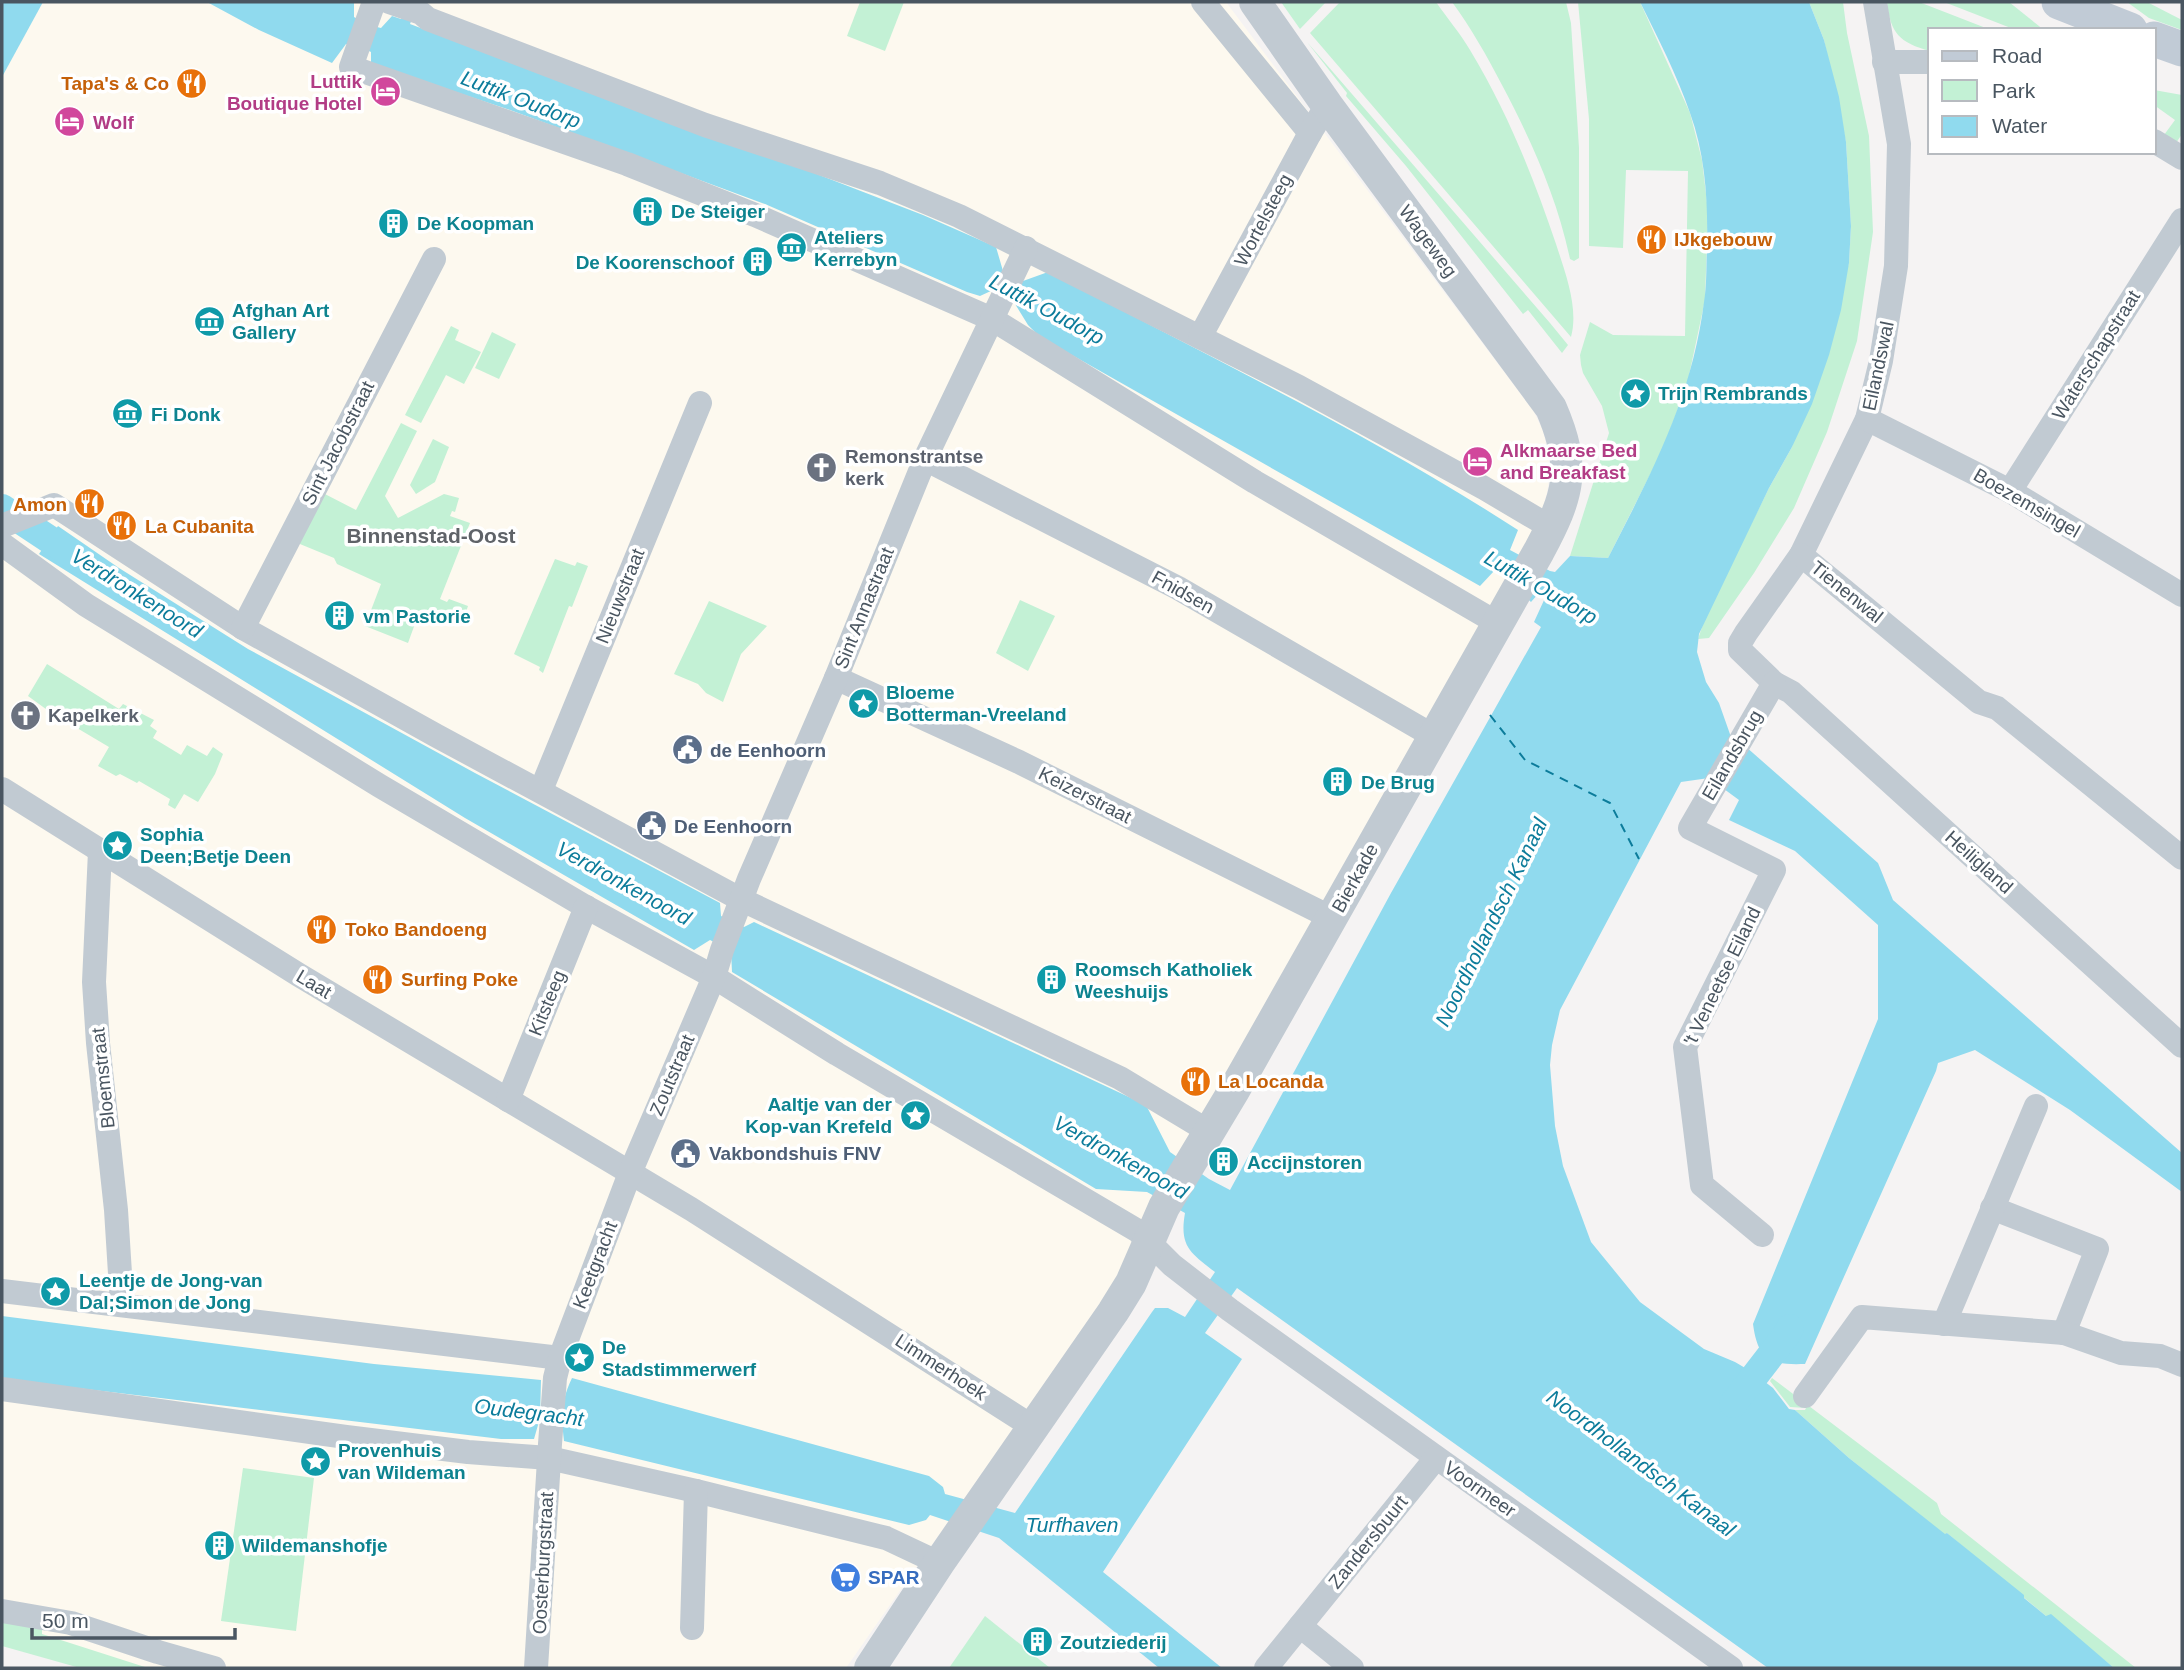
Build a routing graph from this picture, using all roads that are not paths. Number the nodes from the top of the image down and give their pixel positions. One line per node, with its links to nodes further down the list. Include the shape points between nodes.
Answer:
1 (1203, 2): 13 (street)
2 (1255, 2): 12 (street, Wageweg)
3 (1875, 2): 10 (street, Eilandswal)
4 (2059, 2): 7 (main road)
5 (404, 7): 17 (street, via 705,125 880,183)
6 (371, 9): 19 (street, via 354,59)
7 (2125, 28)
8 (2156, 40): 9 (main road)
9 (2182, 49)
10 (1884, 62): 11 (street); 22 (street, Eilandswal, via 1899,144 1896,266)
11 (1928, 62)
12 (1327, 105): 13 (street, Wortelsteeg); 26 (street, Wageweg, via 1551,408 1568,464 1565,492)
13 (1310, 133): 20 (street, Wortelsteeg)
14 (2156, 142): 15 (street)
15 (2182, 158)
16 (2182, 220): 24 (street, Waterschapstraat)
17 (1026, 248): 19 (street, Sint Annastraat); 20 (street)
18 (434, 259): 31 (street, Sint Jacobstraat)
19 (997, 308): 23 (street, Sint Annastraat); 30 (street, via 1255,482)
20 (1200, 337): 26 (street, via 1485,488)
21 (700, 403): 36 (street, Nieuwstraat)
22 (1867, 419): 24 (street, Boezemsingel); 28 (street, Eilandswal)
23 (925, 459): 32 (street, Sint Annastraat); 34 (street, Fnidsen, via 1178,588)
24 (2010, 491): 29 (street, Boezemsingel)
25 (2, 526): 31 (street, via 54,505)
26 (1546, 539): 30 (street, Bierkade)
27 (2, 544): 40 (street, via 86,605)
28 (1801, 555): 33 (street, Eilandswal, via 1740,643 1744,655); 39 (street, Tienenwal, via 1979,702 1997,708)
29 (2182, 595)
30 (1499, 624): 34 (street, Bierkade)
31 (243, 628): 36 (street)
32 (835, 678): 41 (street, Sint Annastraat); 42 (street, Keizerstraat, via 1019,762)
33 (1774, 682): 37 (street, Eilandsbrug); 45 (street, Heiligland, via 1791,692)
34 (1434, 737): 42 (street, Bierkade)
35 (2, 789): 38 (street, Laat)
36 (541, 790): 41 (street)
37 (1690, 828): 51 (street, 't Veneetse Eiland, via 1774,870 1685,1047 1702,1185)
38 (100, 851): 46 (street, Laat); 54 (street, Bloemstraat, via 94,982)
39 (2182, 858)
40 (586, 907): 44 (street); 46 (street, Kitsteeg)
41 (738, 909): 43 (street, Sint Annastraat); 48 (street, via 1120,1078)
42 (1332, 918): 48 (street, Bierkade)
43 (722, 950): 44 (street, Zoutstraat)
44 (714, 976): 49 (street, Zoutstraat); 52 (street)
45 (2182, 1046)
46 (508, 1100): 49 (street, Laat)
47 (2036, 1106): 50 (street)
48 (1208, 1131): 52 (street, Bierkade)
49 (630, 1172): 58 (street, Keetgracht); 61 (street, Limmerhoek)
50 (1992, 1208): 55 (street); 56 (street, via 2097,1249)
51 (1762, 1235)
52 (1149, 1241): 61 (street, via 1113,1312); 63 (street, Voormeer, via 1230,1310)
53 (2, 1291): 54 (street)
54 (122, 1306): 58 (street, via 435,1345)
55 (1944, 1324): 56 (street); 60 (street, via 1862,1317)
56 (2064, 1333): 57 (street, via 2121,1353 2160,1356)
57 (2182, 1365)
58 (558, 1368): 62 (street, Keetgracht)
59 (2, 1389): 62 (street, via 468,1452)
60 (1805, 1396)
61 (1033, 1427): 65 (street)
62 (549, 1451): 64 (street); 71 (street, Oosterburgstraat)
63 (1436, 1458): 67 (street, Zandersbuurt); 69 (street, Voormeer)
64 (696, 1491): 65 (street, via 886,1538); 68 (street)
65 (939, 1563): 72 (street)
66 (2, 1611): 70 (street, via 71,1623)
67 (1300, 1626): 73 (street, Zandersbuurt); 74 (street)
68 (692, 1628)
69 (1714, 1663)
70 (214, 1668)
71 (536, 1668)
72 (870, 1668)
73 (1266, 1668)
74 (1352, 1668)

